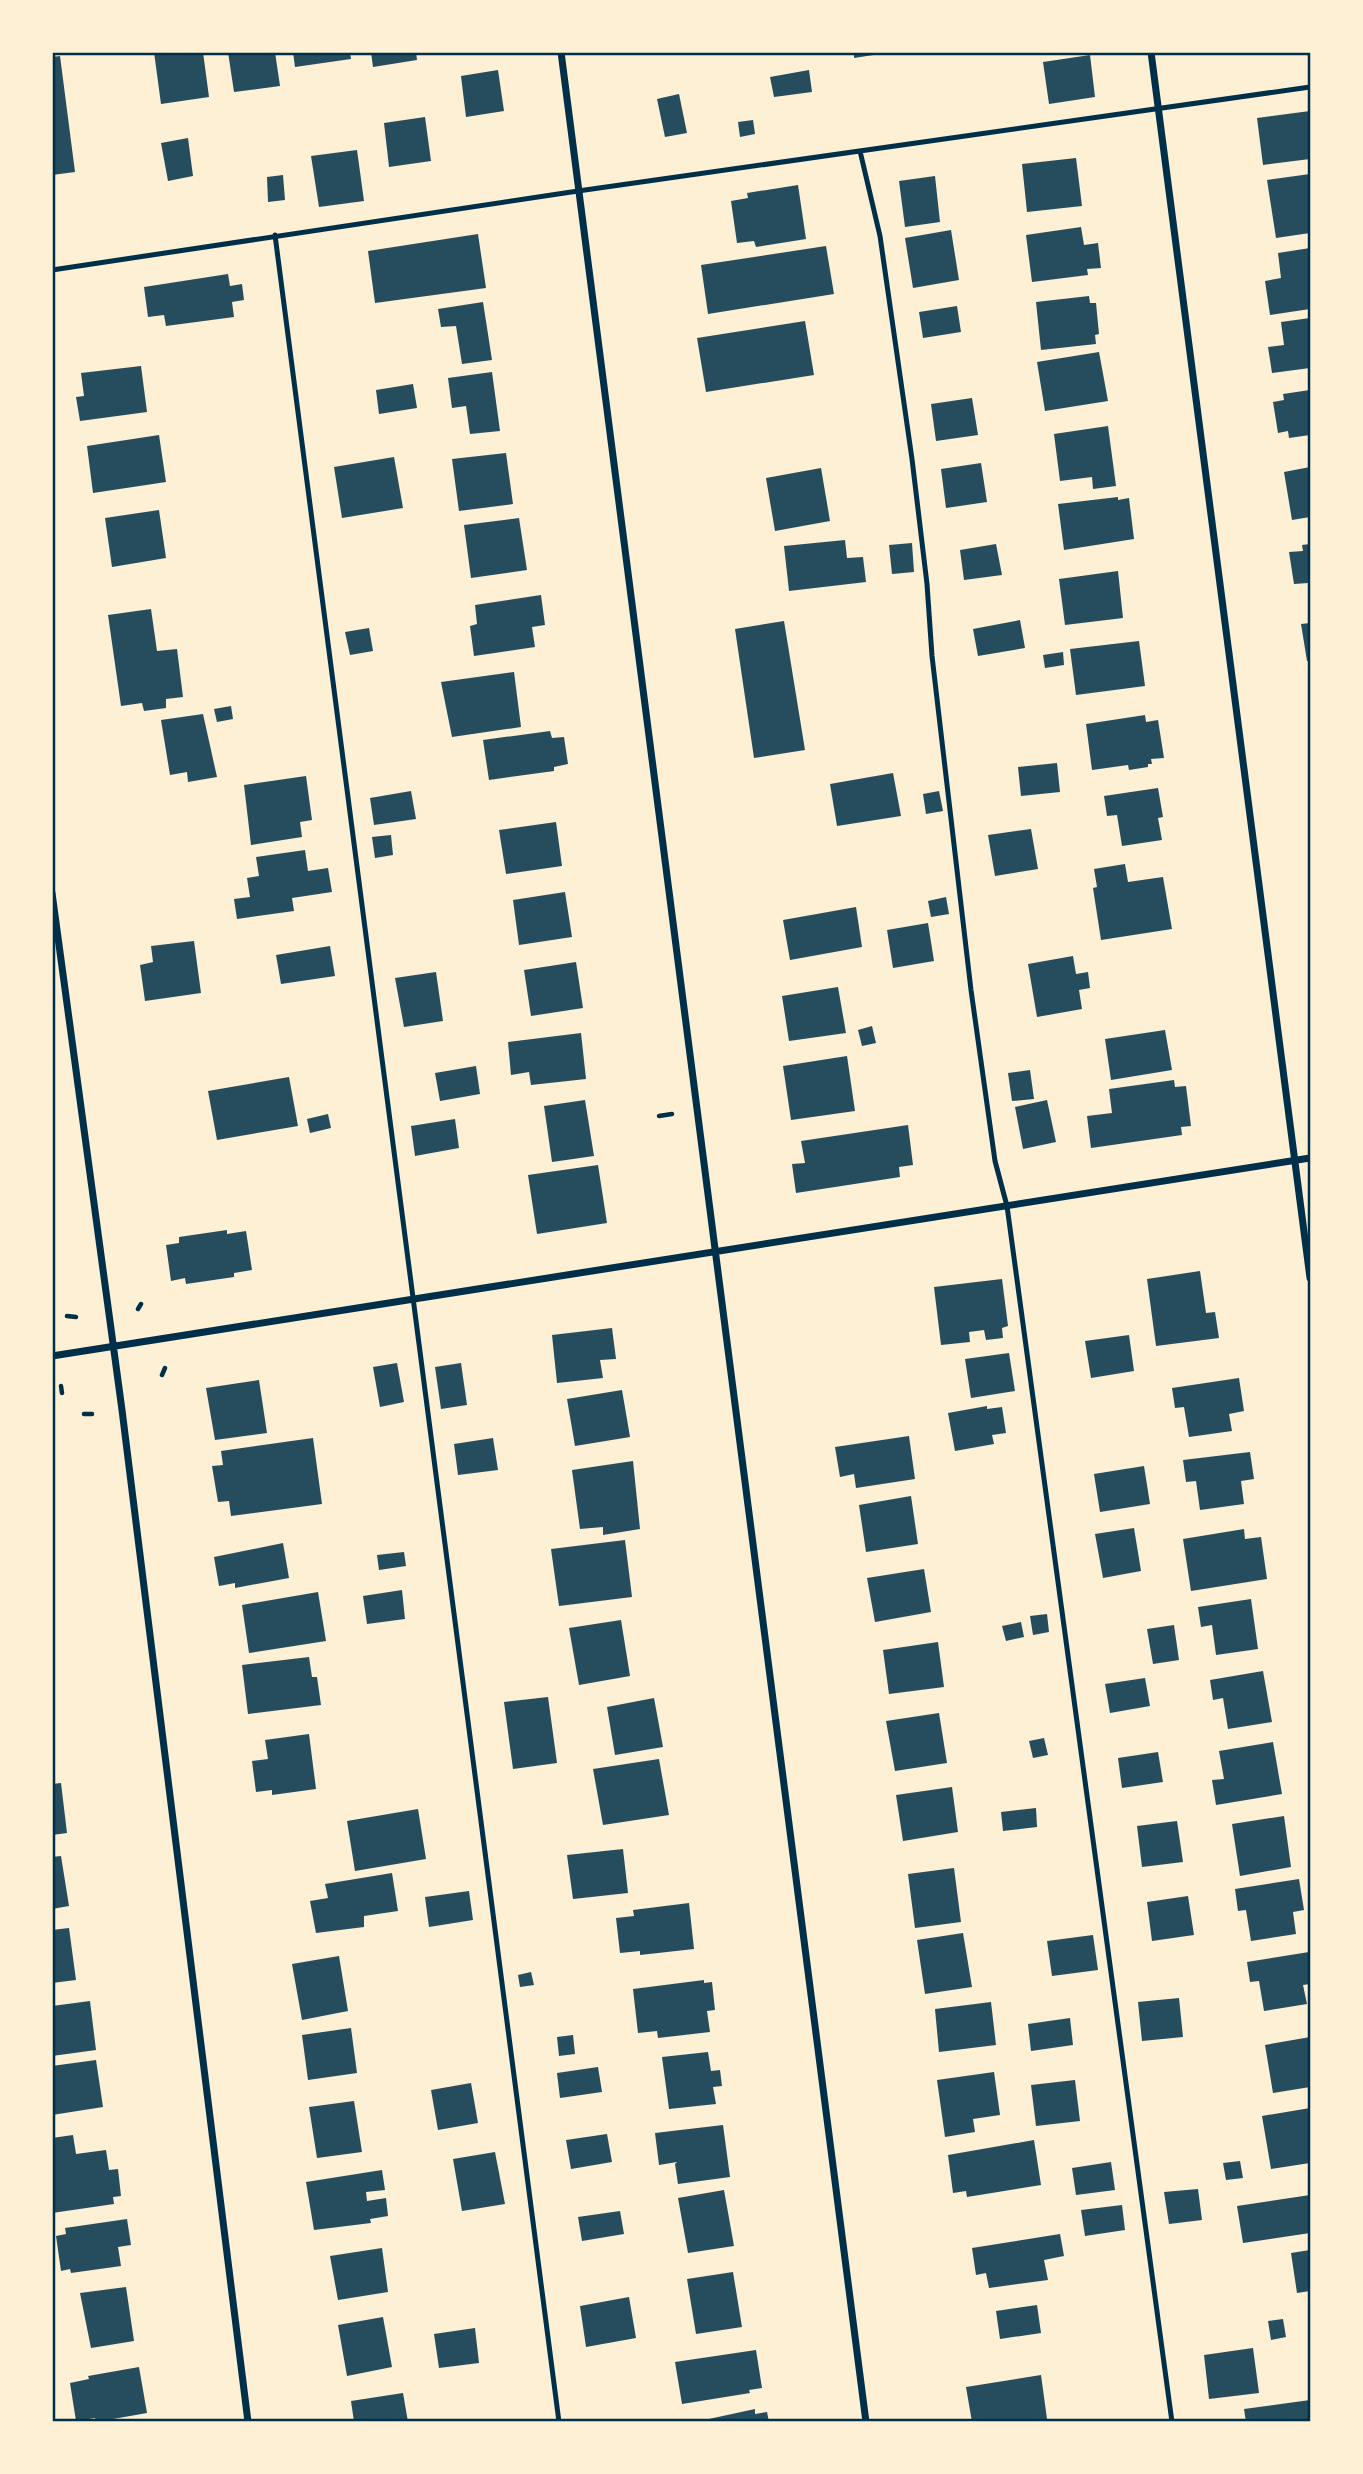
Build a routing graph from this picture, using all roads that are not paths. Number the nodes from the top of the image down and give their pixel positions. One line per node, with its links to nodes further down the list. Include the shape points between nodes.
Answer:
1 (561, 52): 6 (street)
2 (1151, 52): 4 (street)
3 (1311, 87): 4 (lane)
4 (1158, 109): 5 (lane); 11 (street)
5 (860, 151): 6 (lane); 12 (lane, via 880,236 912,459 971,990 995,1161)
6 (578, 191): 7 (lane); 13 (street)
7 (275, 235): 8 (lane); 15 (lane)
8 (52, 270)
9 (52, 893): 16 (street)
10 (1311, 1158): 11 (street)
11 (1295, 1160): 12 (street); 14 (street)
12 (1007, 1206): 13 (street); 21 (lane)
13 (713, 1253): 15 (street); 20 (street)
14 (1311, 1278)
15 (414, 1301): 16 (street); 19 (lane)
16 (114, 1347): 17 (street); 18 (street)
17 (52, 1356)
18 (248, 2421)
19 (559, 2421)
20 (866, 2421)
21 (1172, 2421)

